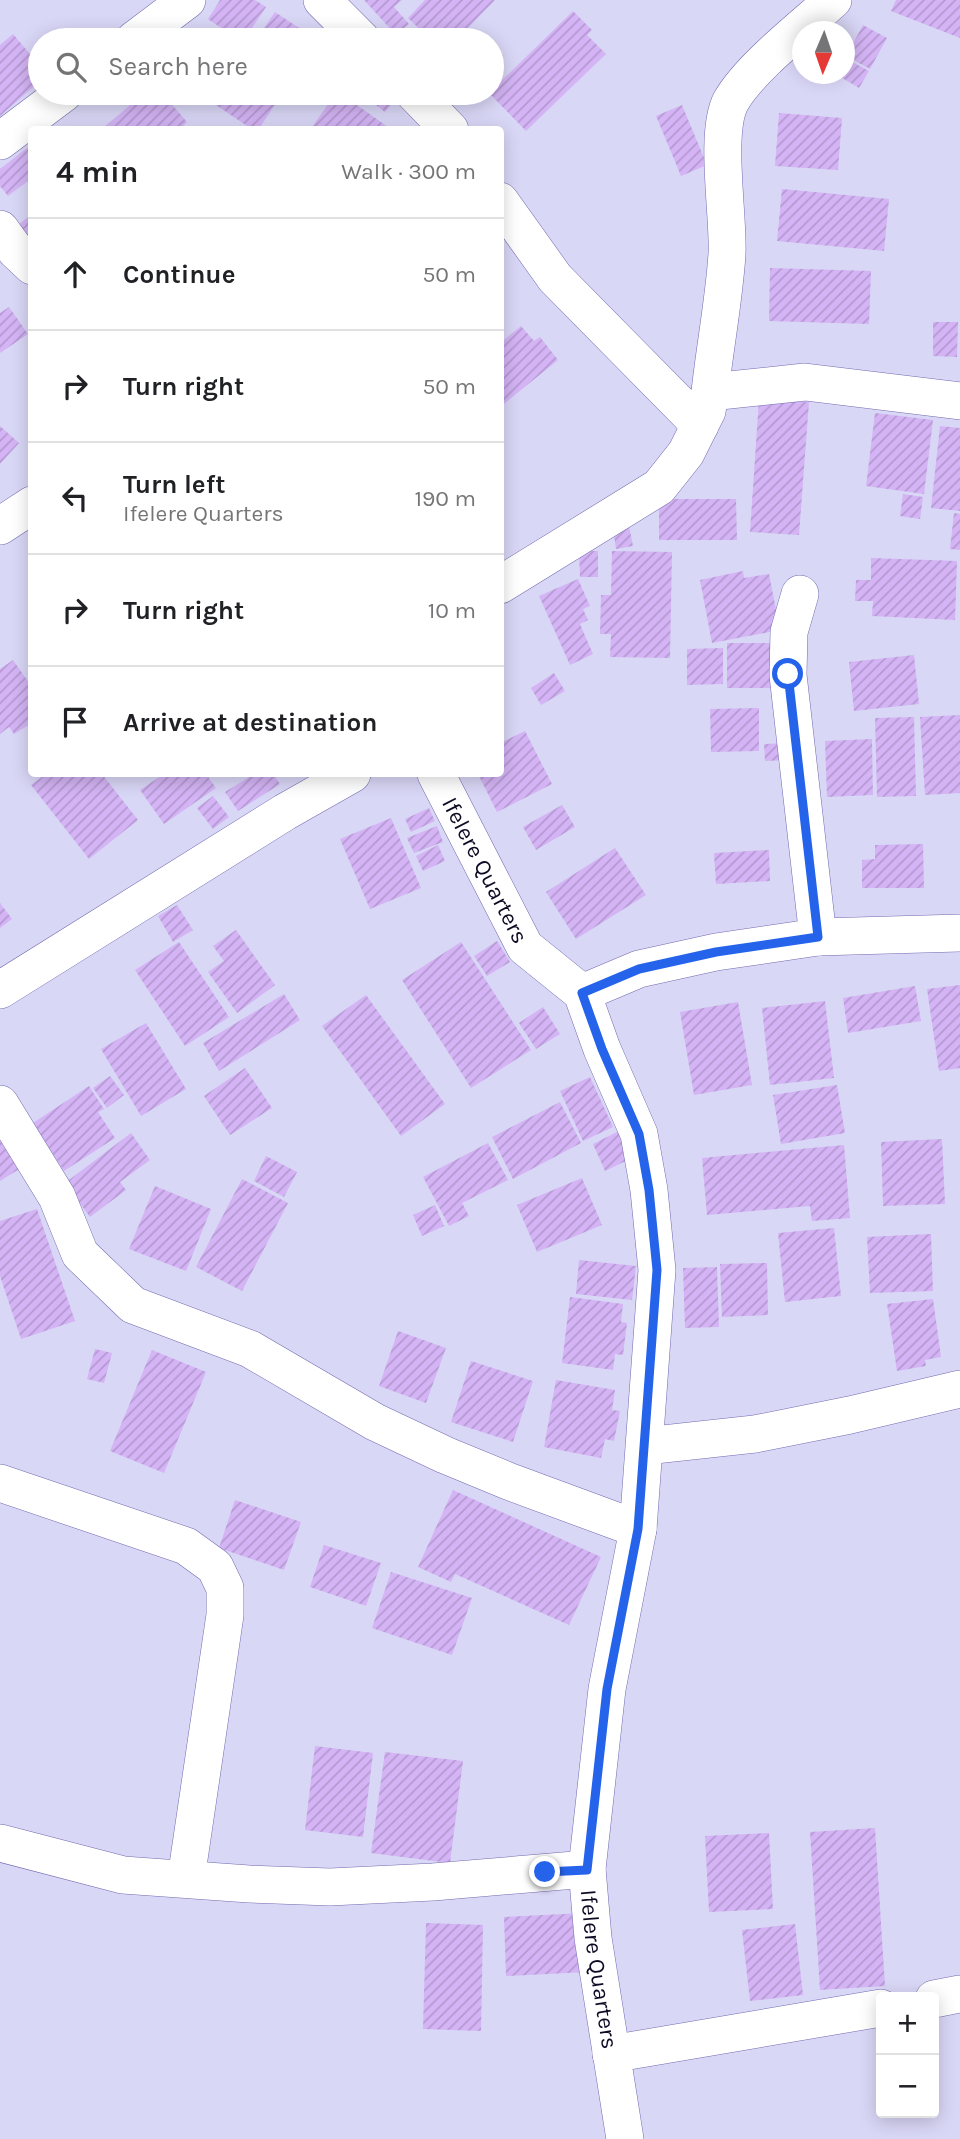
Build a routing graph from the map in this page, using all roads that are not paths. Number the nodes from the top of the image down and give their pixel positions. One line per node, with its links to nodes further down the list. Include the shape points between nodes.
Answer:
1 (187, 0): 4 (street)
2 (322, 0): 5 (street)
3 (833, 0): 14 (street, via 751,76 730,103 723,158 727,253)
4 (150, 28)
5 (350, 28)
6 (48, 105): 9 (street)
7 (426, 105): 8 (street)
8 (446, 126)
9 (0, 141)
10 (504, 207): 14 (street, via 555,278)
11 (0, 229): 12 (street)
12 (28, 262)
13 (960, 401): 14 (street, via 805,382)
14 (705, 408): 17 (street, via 686,453 659,486)
15 (28, 508): 16 (street)
16 (0, 526)
17 (504, 583)
18 (800, 594): 22 (street, via 789,632 788,674)
19 (347, 777): 23 (street)
20 (438, 777): 24 (street, Ifelere Quarters, via 525,947)
21 (960, 933): 22 (street)
22 (818, 937): 24 (street, via 639,969)
23 (0, 990)
24 (582, 993): 27 (street, Ifelere Quarters, via 639,1134 649,1190 657,1270)
25 (0, 1104): 29 (street, via 57,1197 80,1254 133,1305 250,1349 375,1422 445,1455)
26 (960, 1389): 27 (street, via 755,1434)
27 (645, 1446): 29 (street, Ifelere Quarters)
28 (0, 1483): 32 (street, via 186,1546 215,1567 225,1588 225,1615)
29 (638, 1529): 31 (street, Ifelere Quarters, via 607,1689)
30 (0, 1843): 32 (street, via 123,1875)
31 (587, 1870): 32 (street, via 330,1886); 36 (street, Ifelere Quarters)
32 (186, 1879)
33 (960, 1994): 34 (street)
34 (939, 1998)
35 (876, 2009): 36 (street)
36 (611, 2054): 37 (street, Ifelere Quarters)
37 (625, 2139)

